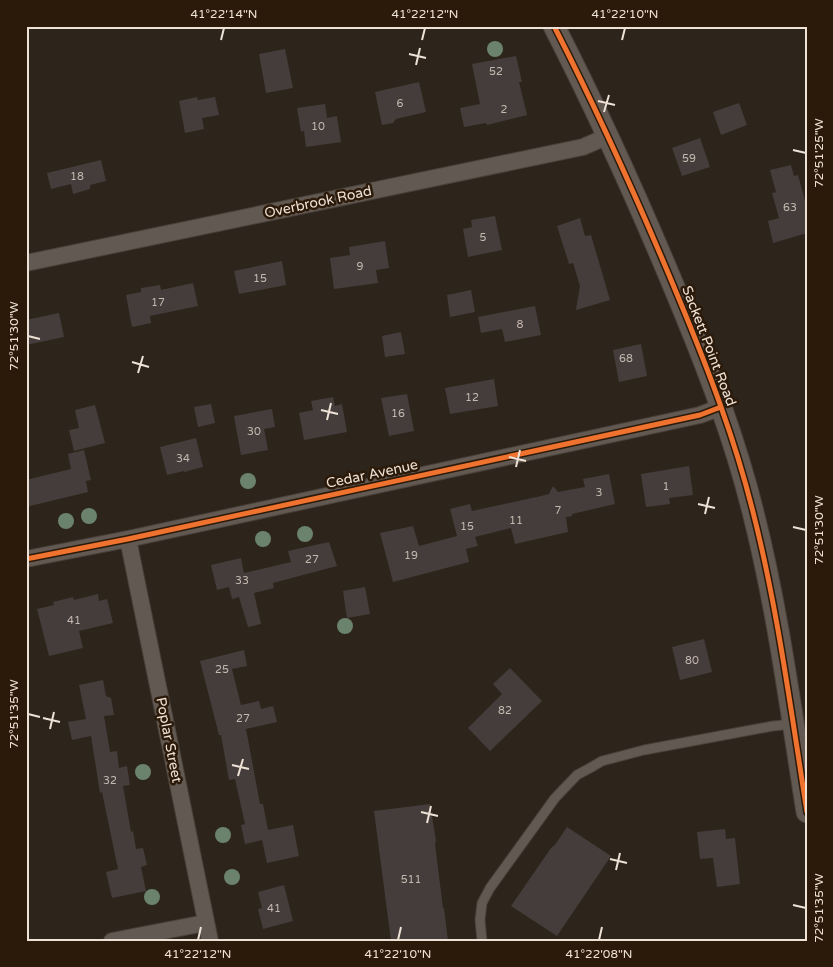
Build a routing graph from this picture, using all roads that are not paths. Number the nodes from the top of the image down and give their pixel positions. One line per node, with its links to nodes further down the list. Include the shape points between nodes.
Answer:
1 (554, 26): 2 (street, Sackett Point Road)
2 (608, 136): 3 (street, Overbrook Road, via 583,147); 4 (street, Sackett Point Road, via 661,255)
3 (26, 262)
4 (721, 407): 5 (street, Cedar Avenue, via 700,415); 7 (street, Sackett Point Road, via 739,460 766,568)
5 (128, 539): 6 (street, Cedar Avenue); 9 (street, Poplar Street)
6 (26, 559)
7 (793, 724): 8 (street, Sackett Point Road); 12 (lane, via 644,750 602,761 578,775 554,798 490,888 482,904)
8 (807, 812)
9 (205, 923): 10 (street); 11 (street, Poplar Street)
10 (112, 941)
11 (210, 941)
12 (482, 941)

